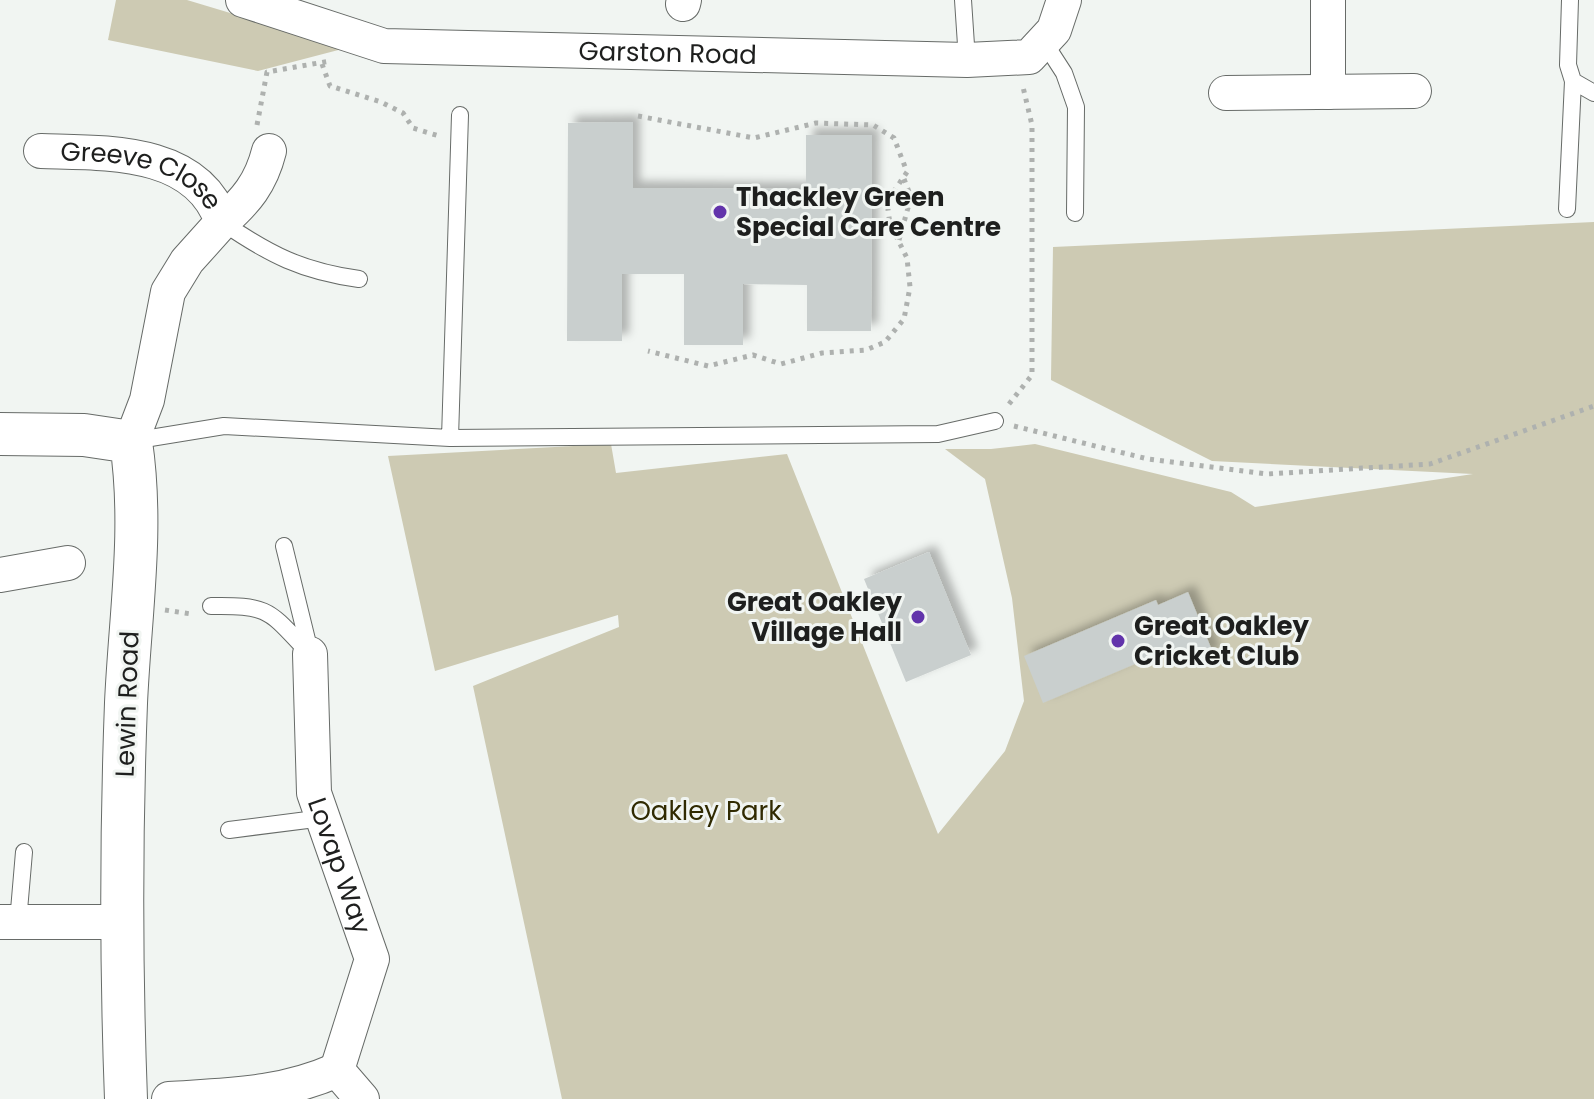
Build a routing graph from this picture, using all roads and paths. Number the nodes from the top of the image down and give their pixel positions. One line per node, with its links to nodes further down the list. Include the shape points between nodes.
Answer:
1 (243, 0): 6 (street, Garston Road)
2 (963, 0): 8 (lane)
3 (1064, 0): 7 (street, via 1054,30)
4 (1328, 0): 12 (street)
5 (1570, 0): 10 (lane, via 1568,65)
6 (361, 38): 8 (street, Garston Road, via 384,46); 9 (path, via 350,56)
7 (1030, 50): 8 (street, Garston Road); 22 (lane, via 1064,73 1076,107); 28 (path, via 1032,375)
8 (967, 60)
9 (322, 64): 17 (path, via 330,86 381,102 403,113 413,128); 19 (path, via 267,72 250,164)
10 (1573, 81): 14 (lane); 21 (lane)
11 (1414, 91): 12 (street)
12 (1328, 92): 13 (street)
13 (1226, 93)
14 (1594, 93)
15 (460, 115): 17 (lane)
16 (638, 116): 20 (path, via 754,138 816,123 873,125 894,138 907,172)
17 (461, 143): 30 (lane)
18 (41, 151): 23 (street, Greeve Close, via 132,154 157,161 202,188)
19 (267, 159): 23 (street, via 254,190)
20 (904, 179): 24 (path, via 911,197); 24 (path, via 890,197 888,210)
21 (1567, 209)
22 (1075, 213)
23 (222, 222): 25 (lane, via 277,258); 31 (street, Greeve Close, via 168,292 147,400)
24 (898, 240): 26 (path, via 907,258 910,287 904,319 885,342 781,364 753,355 708,366)
25 (359, 279)
26 (648, 351)
27 (1594, 406): 28 (path, via 1430,464 1267,474 1148,459)
28 (995, 421): 30 (lane, via 938,434)
29 (0, 434): 31 (street, via 84,435)
30 (450, 438): 31 (lane, via 224,426)
31 (131, 442): 41 (street, Lewin Road, via 139,523 128,675)
32 (284, 546): 36 (lane)
33 (68, 563): 34 (street)
34 (0, 575)
35 (211, 606): 36 (lane, via 255,606 276,619)
36 (310, 654): 37 (street, Lovap Way, via 314,793)
37 (323, 818): 38 (lane); 42 (street, Lovap Way, via 372,959)
38 (229, 830)
39 (24, 852): 40 (lane)
40 (9, 922): 41 (street)
41 (121, 922): 43 (street, Lewin Road)
42 (337, 1070): 44 (street, via 303,1085 259,1093); 45 (street)
43 (126, 1099)
44 (169, 1099)
45 (362, 1099)

